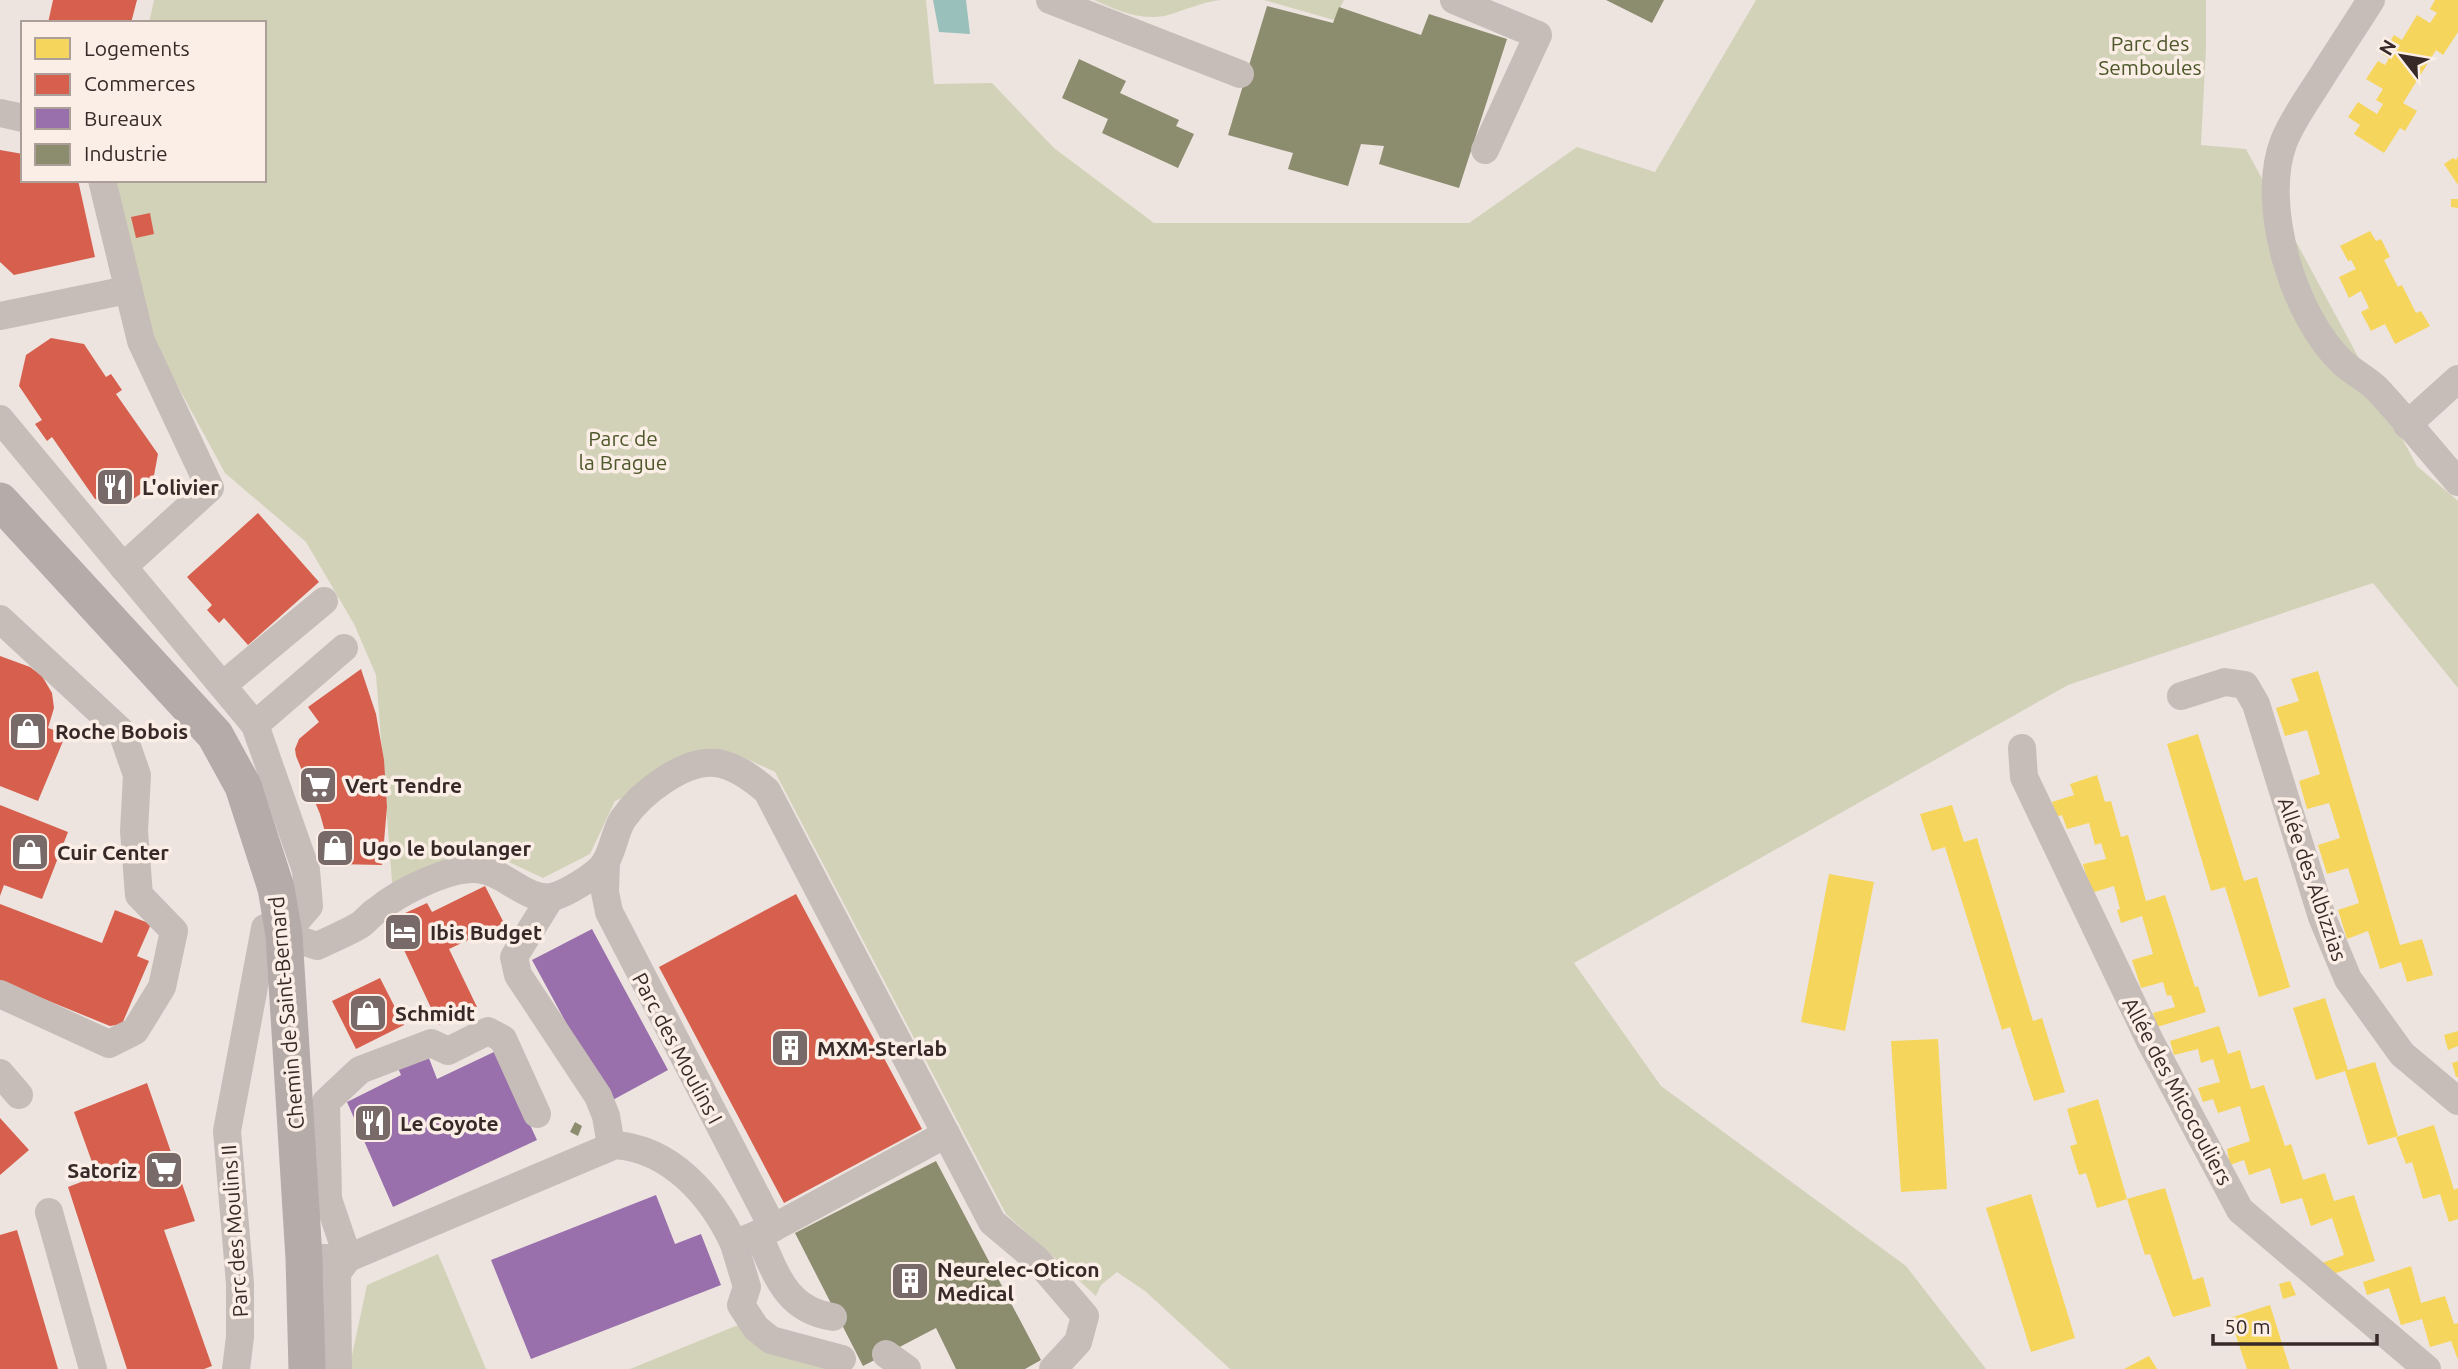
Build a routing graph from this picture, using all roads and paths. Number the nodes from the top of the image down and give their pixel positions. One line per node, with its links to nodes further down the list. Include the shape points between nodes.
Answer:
1 (1050, 0): 4 (street)
2 (1454, 0): 7 (street, via 1538,35)
3 (2371, 0): 14 (street, via 2284,142 2278,166 2277,213 2292,284 2310,318 2343,363 2376,389)
4 (1240, 74)
5 (0, 113): 6 (street)
6 (21, 118)
7 (1485, 150)
8 (102, 182): 9 (street)
9 (126, 281): 10 (street); 11 (street); 18 (street, via 141,341 210,488)
10 (0, 300)
11 (0, 316)
12 (2458, 379): 14 (street)
13 (0, 419): 18 (street)
14 (2407, 425): 15 (street)
15 (2458, 482)
16 (0, 500): 28 (main road, Chemin de Saint-Bernard, via 215,735 243,786 276,888)
17 (0, 527): 28 (main road, Chemin de Saint-Bernard, via 201,749 240,829)
18 (123, 566): 22 (street)
19 (324, 601): 22 (street)
20 (0, 619): 29 (street, via 122,732 137,775 134,831 139,895 174,931 162,987 135,1031 109,1044)
21 (344, 648): 24 (street)
22 (223, 685): 24 (street)
23 (2181, 696): 32 (street, Allée des Albizzias, via 2225,682 2245,685 2256,704 2322,917 2348,979 2402,1055)
24 (255, 725): 28 (street, via 306,870 309,906)
25 (2022, 748): 48 (street, Allée des Micocouliers, via 2024,777 2150,1041 2240,1210)
26 (606, 862): 27 (street, via 582,882); 34 (street, via 623,820 656,785 676,773 716,763 748,775 767,791 780,813); 37 (street, Parc des Moulins I, via 609,912)
27 (551, 897): 28 (street, via 534,894 485,870 470,869 404,892 361,925 317,946); 35 (street, via 514,957 519,975 598,1096)
28 (275, 931): 38 (main road, Chemin de Saint-Bernard); 43 (street, Parc des Moulins II, via 227,1131 240,1284)
29 (0, 994)
30 (0, 1073): 31 (street)
31 (19, 1096)
32 (2458, 1101)
33 (537, 1114): 39 (street, via 503,1039 488,1031 447,1051 430,1042 360,1070 326,1102 328,1199)
34 (946, 1134): 37 (street); 47 (street, via 992,1222 1037,1260 1085,1316 1078,1342)
35 (611, 1146): 37 (street, via 633,1146 664,1159 706,1197 724,1222); 39 (street)
36 (49, 1212): 42 (street)
37 (755, 1235): 40 (street, via 787,1293 816,1315); 41 (street, via 741,1305 756,1328 771,1340)
38 (292, 1247): 39 (street); 44 (main road, Chemin de Saint-Bernard); 45 (main road, Chemin de Saint-Bernard)
39 (348, 1258): 46 (street, via 337,1273)
40 (833, 1317)
41 (842, 1359)
42 (93, 1369)
43 (236, 1369)
44 (294, 1369)
45 (307, 1369)
46 (338, 1369)
47 (1053, 1369)
48 (2427, 1369)

